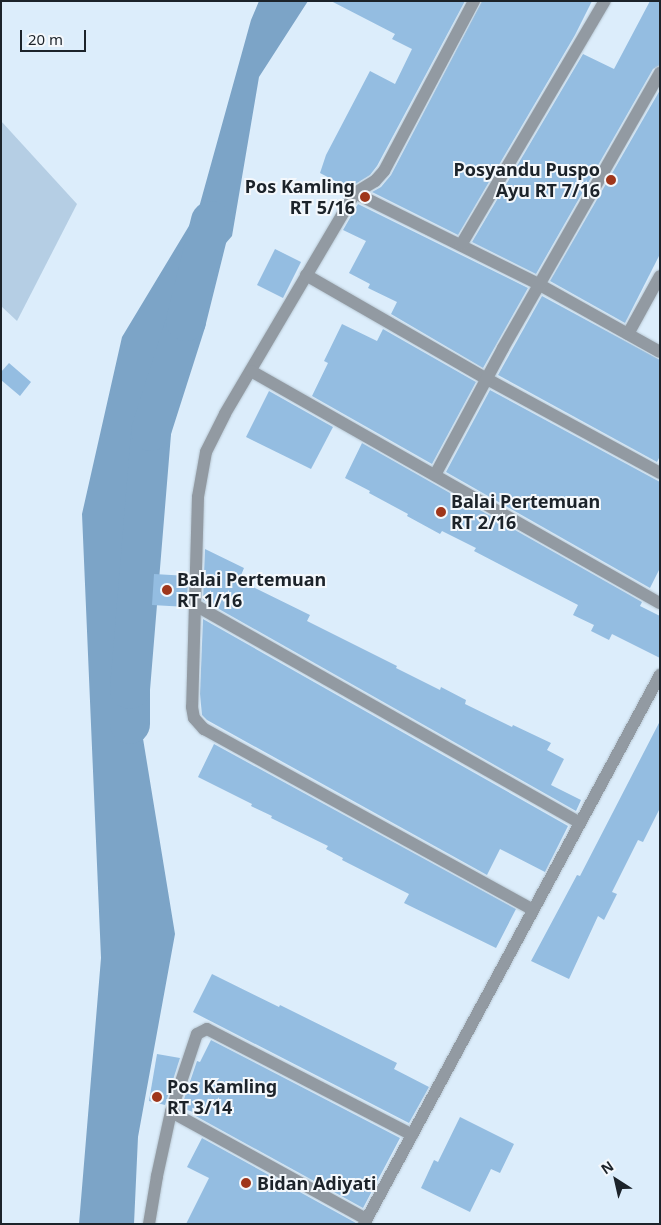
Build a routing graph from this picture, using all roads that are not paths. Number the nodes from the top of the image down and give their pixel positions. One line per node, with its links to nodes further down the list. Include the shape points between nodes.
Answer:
1 (474, 1): 4 (street, via 384,172)
2 (605, 1): 5 (street)
3 (660, 72): 8 (street)
4 (355, 193): 5 (street); 6 (street)
5 (461, 245): 8 (street)
6 (306, 275): 11 (street); 12 (street)
7 (660, 276): 9 (street)
8 (540, 285): 9 (street); 12 (street)
9 (628, 334): 10 (street)
10 (660, 352)
11 (251, 372): 14 (street); 16 (street, via 206,452 198,497)
12 (487, 379): 13 (street); 14 (street)
13 (660, 473)
14 (435, 475): 15 (street)
15 (660, 602)
16 (195, 604): 18 (street); 19 (street, via 192,707 199,725)
17 (660, 675): 18 (street)
18 (580, 823): 19 (street)
19 (532, 909): 21 (street)
20 (171, 1112): 21 (street, via 194,1040 197,1034 207,1029); 22 (street); 23 (street)
21 (412, 1135): 22 (street)
22 (365, 1222)
23 (149, 1224)

